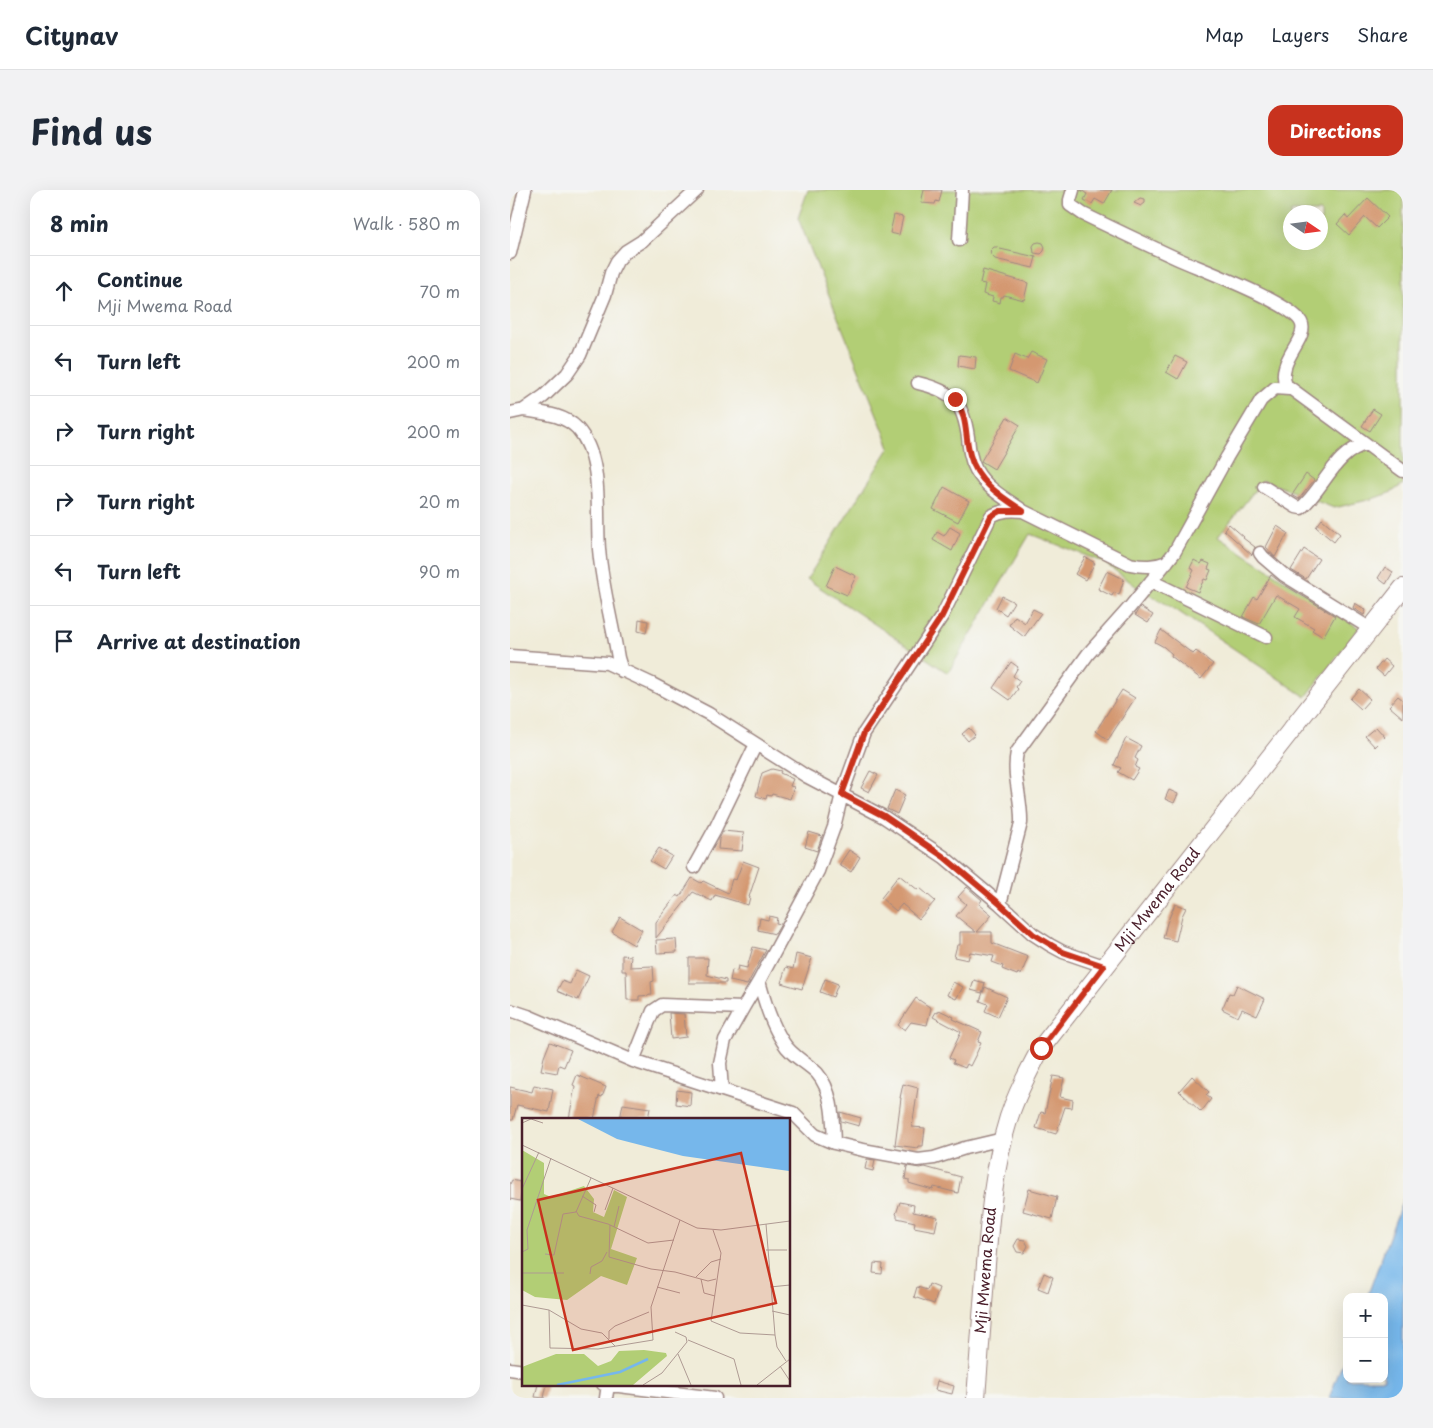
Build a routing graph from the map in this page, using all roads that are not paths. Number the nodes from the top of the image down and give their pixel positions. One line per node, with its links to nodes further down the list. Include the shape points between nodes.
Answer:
1 (525, 190): 6 (street)
2 (697, 190): 9 (street, via 617,261 580,355 567,374)
3 (962, 190): 5 (street)
4 (1073, 190): 8 (street, via 1070,205 1083,214 1238,284 1300,320 1301,332 1283,375)
5 (959, 240)
6 (510, 253)
7 (918, 383): 14 (street, via 938,388 955,399 962,409 970,456 977,472 991,489)
8 (1289, 389): 11 (street); 16 (street, via 1275,388 1261,400)
9 (524, 410): 10 (street); 22 (street, via 567,420 578,429 592,457 596,475 599,550)
10 (510, 413)
11 (1366, 444): 12 (street); 13 (street, via 1345,454 1301,508)
12 (1403, 471)
13 (1264, 487)
14 (1023, 511): 16 (street, via 1130,564 1144,567); 24 (street, via 1000,511 991,516 942,616 864,733)
15 (1260, 553): 19 (street, via 1284,575)
16 (1167, 562): 17 (street)
17 (1151, 582): 20 (street); 26 (street, via 1088,654 1017,752 1015,761 1021,823)
18 (1403, 588): 19 (main road, Mji Mwema Road)
19 (1371, 629): 27 (main road, Mji Mwema Road)
20 (1266, 637)
21 (510, 656): 22 (street, via 607,663)
22 (622, 671): 23 (street, via 675,696)
23 (756, 744): 24 (street, via 806,776); 25 (street, via 716,829)
24 (842, 794): 26 (street, via 884,816 944,857); 28 (street, via 818,871)
25 (694, 867)
26 (1000, 904): 27 (street, via 1033,934 1063,952)
27 (1104, 966): 33 (main road, Mji Mwema Road, via 1041,1048 1022,1084)
28 (759, 981): 29 (street); 34 (street, via 766,1008 783,1043 817,1074 824,1085 832,1113)
29 (743, 1008): 31 (street, via 662,1005 653,1011); 32 (street, via 722,1051)
30 (510, 1010): 31 (street)
31 (633, 1061): 32 (street)
32 (722, 1090): 34 (street, via 793,1113 815,1135)
33 (1003, 1139): 34 (street, via 918,1160); 37 (main road, Mji Mwema Road, via 989,1220)
34 (834, 1143)
35 (606, 1389): 36 (street)
36 (715, 1398)
37 (976, 1398)

